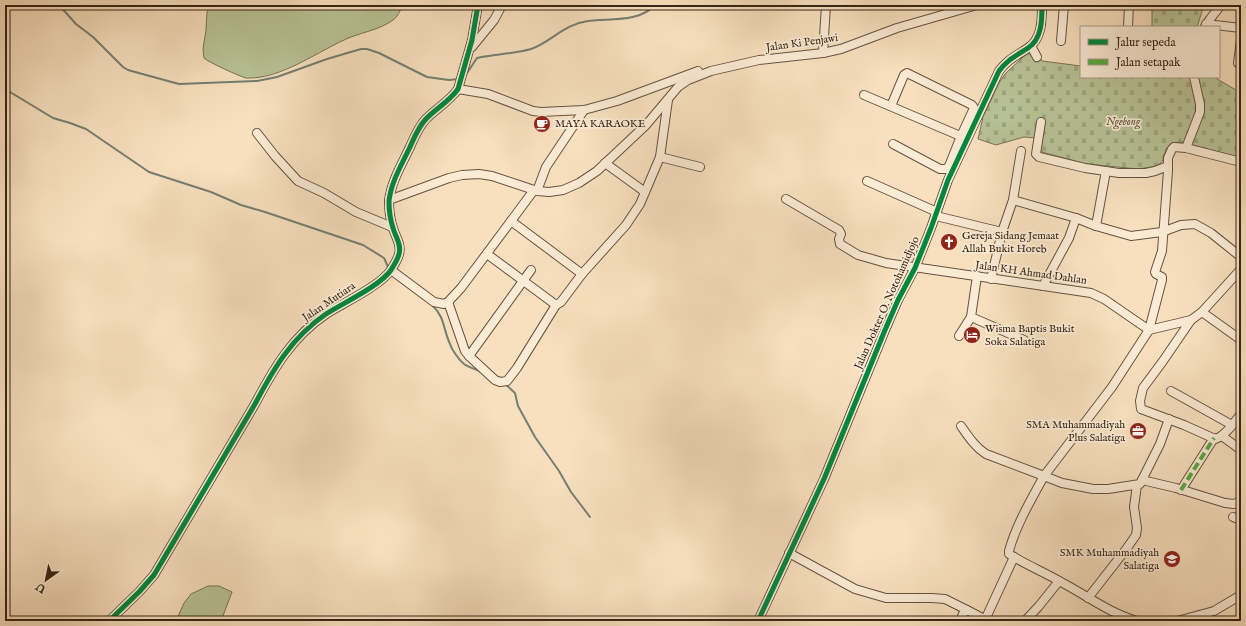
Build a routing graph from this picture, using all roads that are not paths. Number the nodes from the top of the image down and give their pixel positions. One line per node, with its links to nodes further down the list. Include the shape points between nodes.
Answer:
1 (478, 5): 16 (street, Jalan Mutiara)
2 (502, 5): 16 (street, via 494,20)
3 (826, 5): 17 (street)
4 (977, 5): 17 (street, Jalan Ki Penjawi, via 903,26 841,50)
5 (1042, 5): 15 (street, via 1039,33)
6 (1064, 5): 14 (street)
7 (1129, 5): 9 (street)
8 (1221, 5): 10 (street)
9 (1128, 26)
10 (1206, 26)
11 (1220, 27): 12 (street)
12 (1241, 28)
13 (1241, 40): 19 (street, via 1238,63)
14 (1061, 41)
15 (1031, 46): 18 (street); 29 (street, Jalan Dokter O. Notohamidjojo, via 1008,60 999,71)
16 (470, 49): 22 (street, Jalan Mutiara)
17 (823, 53): 20 (street, Jalan Ki Penjawi, via 759,60)
18 (1037, 57)
19 (1241, 65)
20 (711, 71): 24 (street, via 688,80); 26 (street, via 694,72 617,101)
21 (1194, 78): 31 (street, via 1200,112)
22 (458, 90): 26 (street, via 488,94 533,111); 43 (street, Jalan Mutiara, via 424,121 418,130 395,180)
23 (864, 95): 25 (street)
24 (668, 99): 33 (street); 35 (street, via 646,125)
25 (891, 106): 29 (street); 29 (street, via 904,75 909,73 974,106)
26 (584, 110): 40 (street, via 546,167)
27 (1041, 122): 38 (street, via 1036,153 1038,156)
28 (257, 133): 49 (street, via 298,181 356,212)
29 (964, 137): 30 (street, via 946,169); 45 (street, Jalan Dokter O. Notohamidjojo)
30 (893, 144)
31 (1186, 148): 34 (street); 37 (street, via 1172,148 1168,155)
32 (1020, 152): 44 (street)
33 (660, 157): 36 (street); 41 (street)
34 (1241, 162)
35 (606, 163): 40 (street, via 572,187 556,192); 41 (street)
36 (700, 166)
37 (1168, 166): 38 (street, via 1146,173); 51 (street)
38 (1106, 171): 48 (street)
39 (866, 181): 45 (street)
40 (535, 191): 43 (street, via 492,176 462,175); 47 (street)
41 (645, 192): 58 (street, via 626,225)
42 (786, 199): 54 (street, Jalan KH Ahmad Dahlan, via 839,230 840,244 858,255)
43 (389, 200): 49 (street, Jalan Mutiara)
44 (1013, 200): 46 (street); 50 (street)
45 (936, 214): 50 (street); 54 (street, Jalan Dokter O. Notohamidjojo)
46 (1076, 218): 48 (street); 62 (street, via 1069,238)
47 (511, 221): 52 (street); 58 (street)
48 (1096, 226): 51 (street, via 1131,236)
49 (392, 227): 56 (street, Jalan Mutiara, via 400,253)
50 (1002, 232): 60 (street)
51 (1162, 232): 53 (street, via 1181,225 1195,224 1211,233); 68 (street, via 1162,251 1156,274 1162,277 1162,280)
52 (487, 254): 61 (street); 63 (street)
53 (1241, 257)
54 (915, 268): 59 (street, Jalan KH Ahmad Dahlan); 84 (street, Jalan Dokter O. Notohamidjojo, via 898,300 824,479)
55 (1241, 269): 65 (street)
56 (390, 270): 63 (street, via 434,302); 91 (street, Jalan Mutiara, via 375,284 325,315 288,349 154,575)
57 (531, 270): 61 (street)
58 (582, 274): 64 (street)
59 (977, 276): 60 (street, Jalan KH Ahmad Dahlan); 66 (street)
60 (991, 279): 62 (street, Jalan KH Ahmad Dahlan)
61 (524, 280): 64 (street); 72 (street)
62 (1043, 286): 68 (street, Jalan KH Ahmad Dahlan, via 1095,294)
63 (448, 302): 72 (street, via 465,352)
64 (556, 305): 72 (street, via 517,368 506,380 495,380)
65 (1202, 312): 67 (street); 71 (street)
66 (971, 317): 69 (street); 70 (street)
67 (1191, 320): 68 (street); 75 (street, via 1141,391 1141,410)
68 (1149, 330): 80 (street, via 1112,387)
69 (959, 336)
70 (1024, 340)
71 (1241, 340)
72 (469, 356)
73 (1171, 391): 76 (street)
74 (1241, 414): 76 (street)
75 (1169, 419): 78 (street); 81 (street, via 1160,444)
76 (1232, 425): 78 (street)
77 (961, 426): 80 (street, via 980,451)
78 (1218, 437): 79 (street); 82 (street)
79 (1241, 450)
80 (1044, 476): 81 (street, via 1062,483 1093,489); 85 (street, via 1013,538 1009,554)
81 (1140, 483): 82 (street); 88 (street, via 1134,507 1136,535)
82 (1181, 490): 83 (street, via 1225,503)
83 (1241, 502)
84 (789, 553): 89 (street, via 855,589 886,598 944,599); 92 (street, Jalan Dokter O. Notohamidjojo)
85 (1014, 557): 86 (street); 90 (street)
86 (1059, 581): 88 (street); 94 (street)
87 (1241, 595): 96 (street, via 1214,611)
88 (1088, 598): 95 (street)
89 (967, 610): 90 (street); 93 (street)
90 (983, 620)
91 (109, 621)
92 (758, 621)
93 (960, 621)
94 (1025, 621)
95 (1137, 621)
96 (1177, 621)

